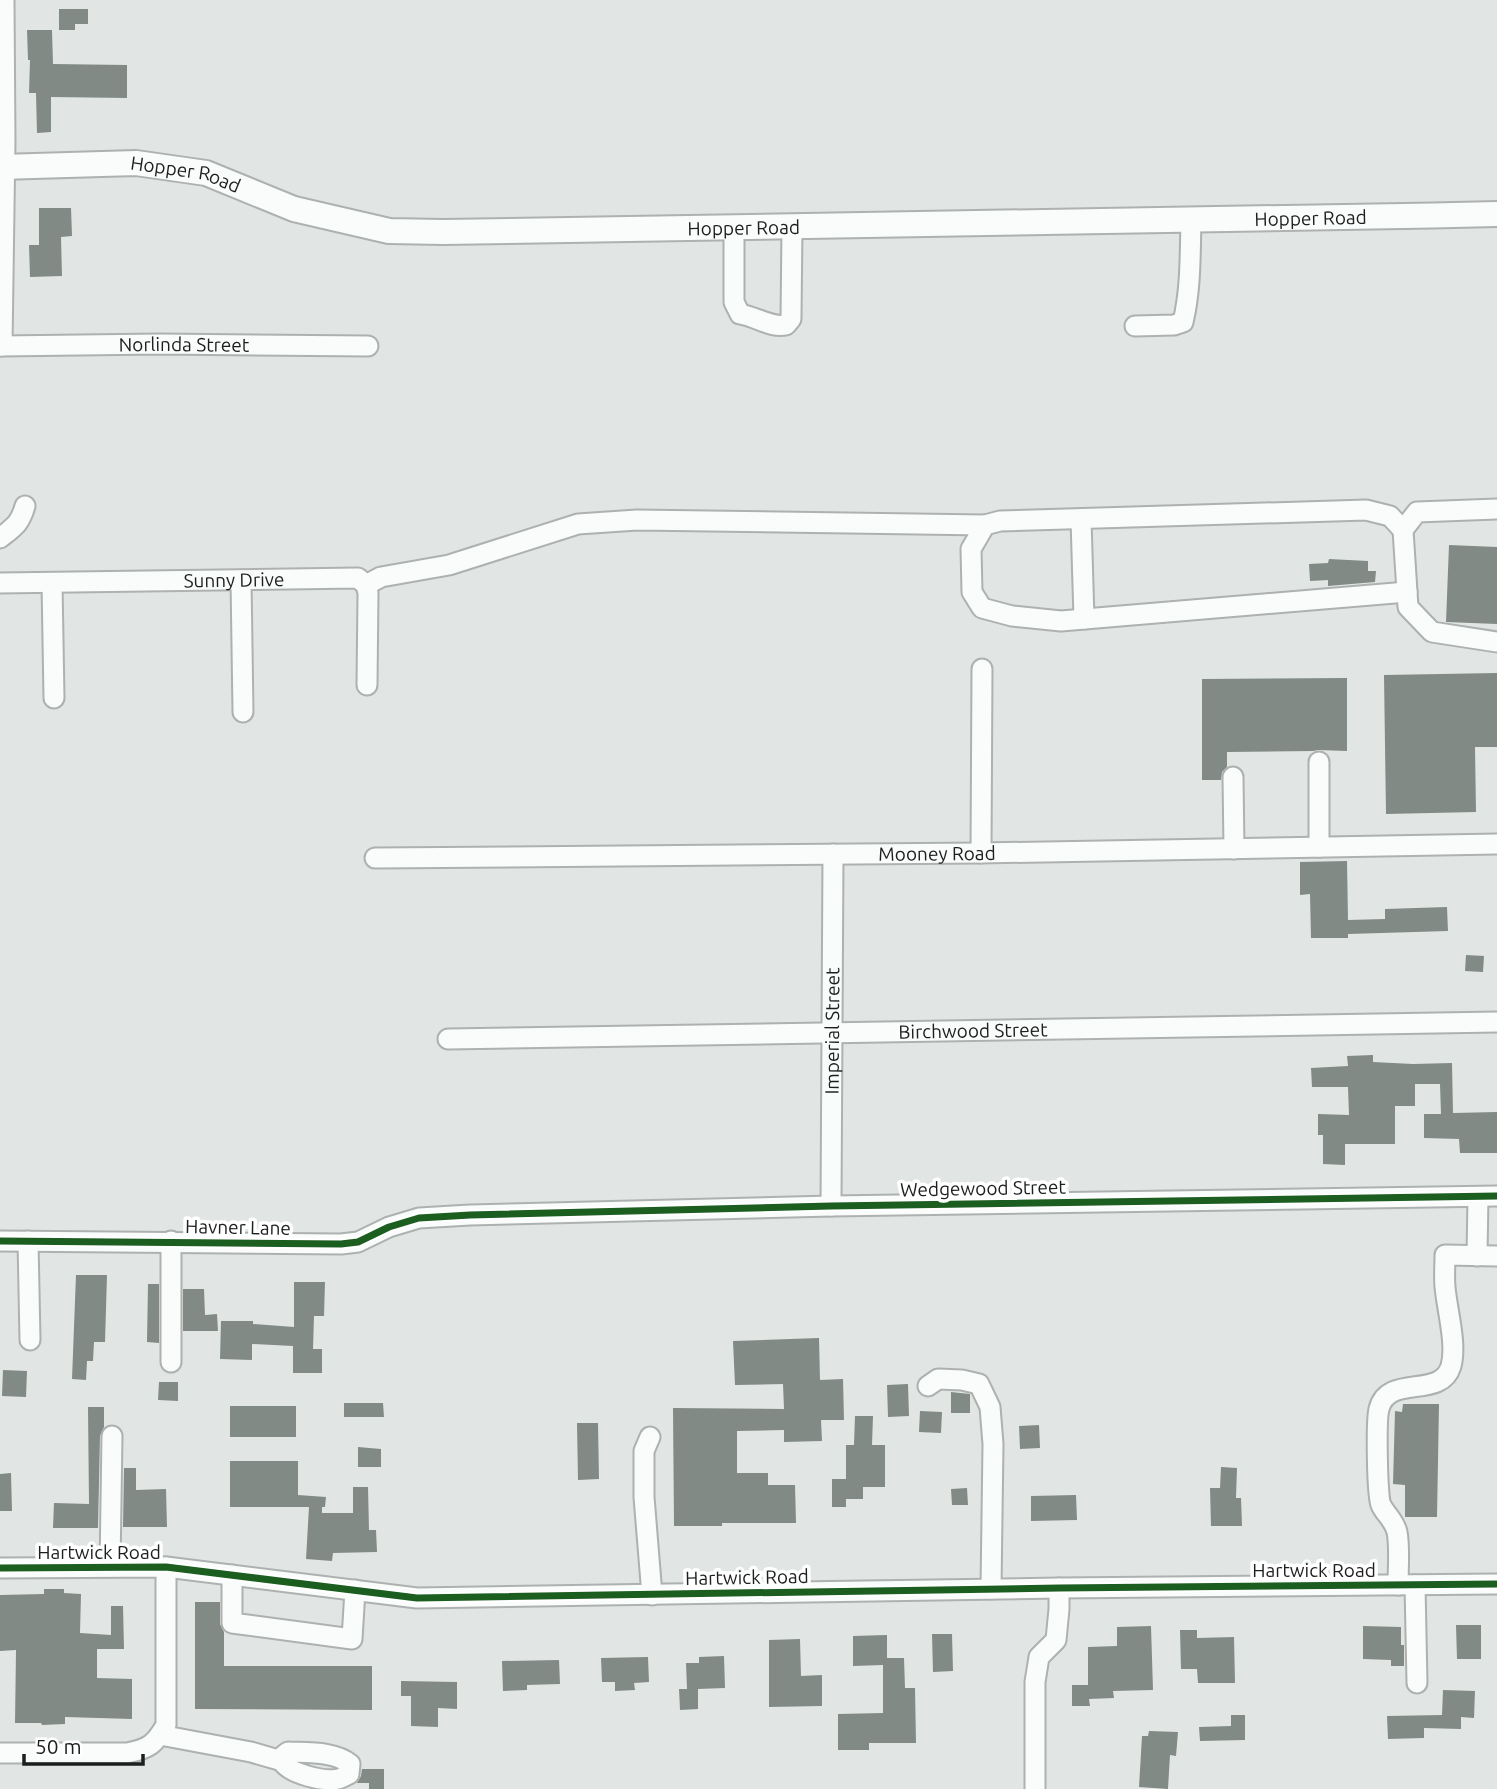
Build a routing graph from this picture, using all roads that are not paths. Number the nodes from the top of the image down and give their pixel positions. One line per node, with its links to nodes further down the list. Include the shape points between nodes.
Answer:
1 (4, 0): 2 (street)
2 (2, 167): 6 (main road, Hopper Road, via 136,163 206,173 295,209 389,231); 8 (street)
3 (1497, 214): 4 (main road, Hopper Road)
4 (1191, 221): 5 (main road, Hopper Road); 7 (street, via 1183,322)
5 (792, 227): 6 (main road, Hopper Road); 6 (street, via 791,319 777,327 737,310)
6 (734, 228)
7 (1135, 326)
8 (1, 346): 9 (street, Norlinda Street)
9 (368, 346)
10 (25, 506): 15 (street, via 17,526)
11 (1497, 509): 14 (street, via 1417,512)
12 (1081, 519): 13 (street); 14 (street, via 1366,510 1390,516); 21 (street)
13 (985, 525): 19 (street, via 637,520 578,524 449,565 381,577); 21 (street, via 971,549 972,592 982,608 1012,616)
14 (1404, 530): 20 (street)
15 (0, 538)
16 (241, 580): 18 (street, Sunny Drive); 19 (street, Sunny Drive, via 354,577); 26 (street)
17 (0, 583): 18 (street, Sunny Drive)
18 (52, 583): 25 (street)
19 (366, 585): 24 (street)
20 (1407, 592): 21 (street); 22 (street, via 1408,607 1432,632)
21 (1084, 619)
22 (1497, 642)
23 (982, 669): 32 (street)
24 (367, 685)
25 (54, 698)
26 (243, 712)
27 (1319, 762): 30 (street)
28 (1233, 777): 31 (street)
29 (1497, 844): 30 (street, Mooney Road)
30 (1319, 847): 31 (street, Mooney Road)
31 (1234, 849): 32 (street, Mooney Road)
32 (981, 853): 33 (street, Mooney Road)
33 (833, 854): 34 (street, Mooney Road); 36 (street, Imperial Street)
34 (375, 858)
35 (1497, 1022): 36 (street, Birchwood Street)
36 (832, 1034): 37 (street, Birchwood Street); 39 (street, Imperial Street)
37 (448, 1039)
38 (1487, 1197): 39 (street, Wedgewood Street); 44 (street)
39 (831, 1206): 40 (street, Wedgewood Street)
40 (470, 1215): 43 (street, Havner Lane, via 419,1218 341,1244)
41 (0, 1241): 42 (street, Havner Lane)
42 (27, 1241): 43 (street, Havner Lane); 46 (street)
43 (171, 1241): 47 (street)
44 (1477, 1256): 45 (street); 56 (street, via 1445,1255 1451,1368 1430,1385 1388,1394 1379,1408 1379,1503 1397,1533)
45 (1497, 1256)
46 (30, 1340)
47 (171, 1362)
48 (928, 1386): 58 (street, via 938,1379 979,1384 990,1407)
49 (112, 1436): 51 (street)
50 (650, 1437): 60 (street, via 644,1451 643,1497)
51 (110, 1567): 52 (street, Hartwick Road); 53 (street, Hartwick Road)
52 (166, 1567): 54 (street, Hartwick Road); 62 (street, via 166,1725)
53 (0, 1568)
54 (232, 1575): 59 (street, Hartwick Road); 59 (street, via 232,1623 352,1639)
55 (1497, 1584): 56 (street, Hartwick Road)
56 (1406, 1585): 57 (street, Hartwick Road); 61 (street)
57 (1059, 1588): 58 (street, Hartwick Road); 65 (street, via 1056,1640 1040,1657 1035,1682)
58 (991, 1589): 60 (street, Hartwick Road)
59 (355, 1591): 60 (street, Hartwick Road, via 417,1598)
60 (652, 1595)
61 (1417, 1683)
62 (160, 1735): 63 (street, via 145,1750 127,1753); 64 (street)
63 (0, 1753)
64 (282, 1762)
65 (1035, 1789)

